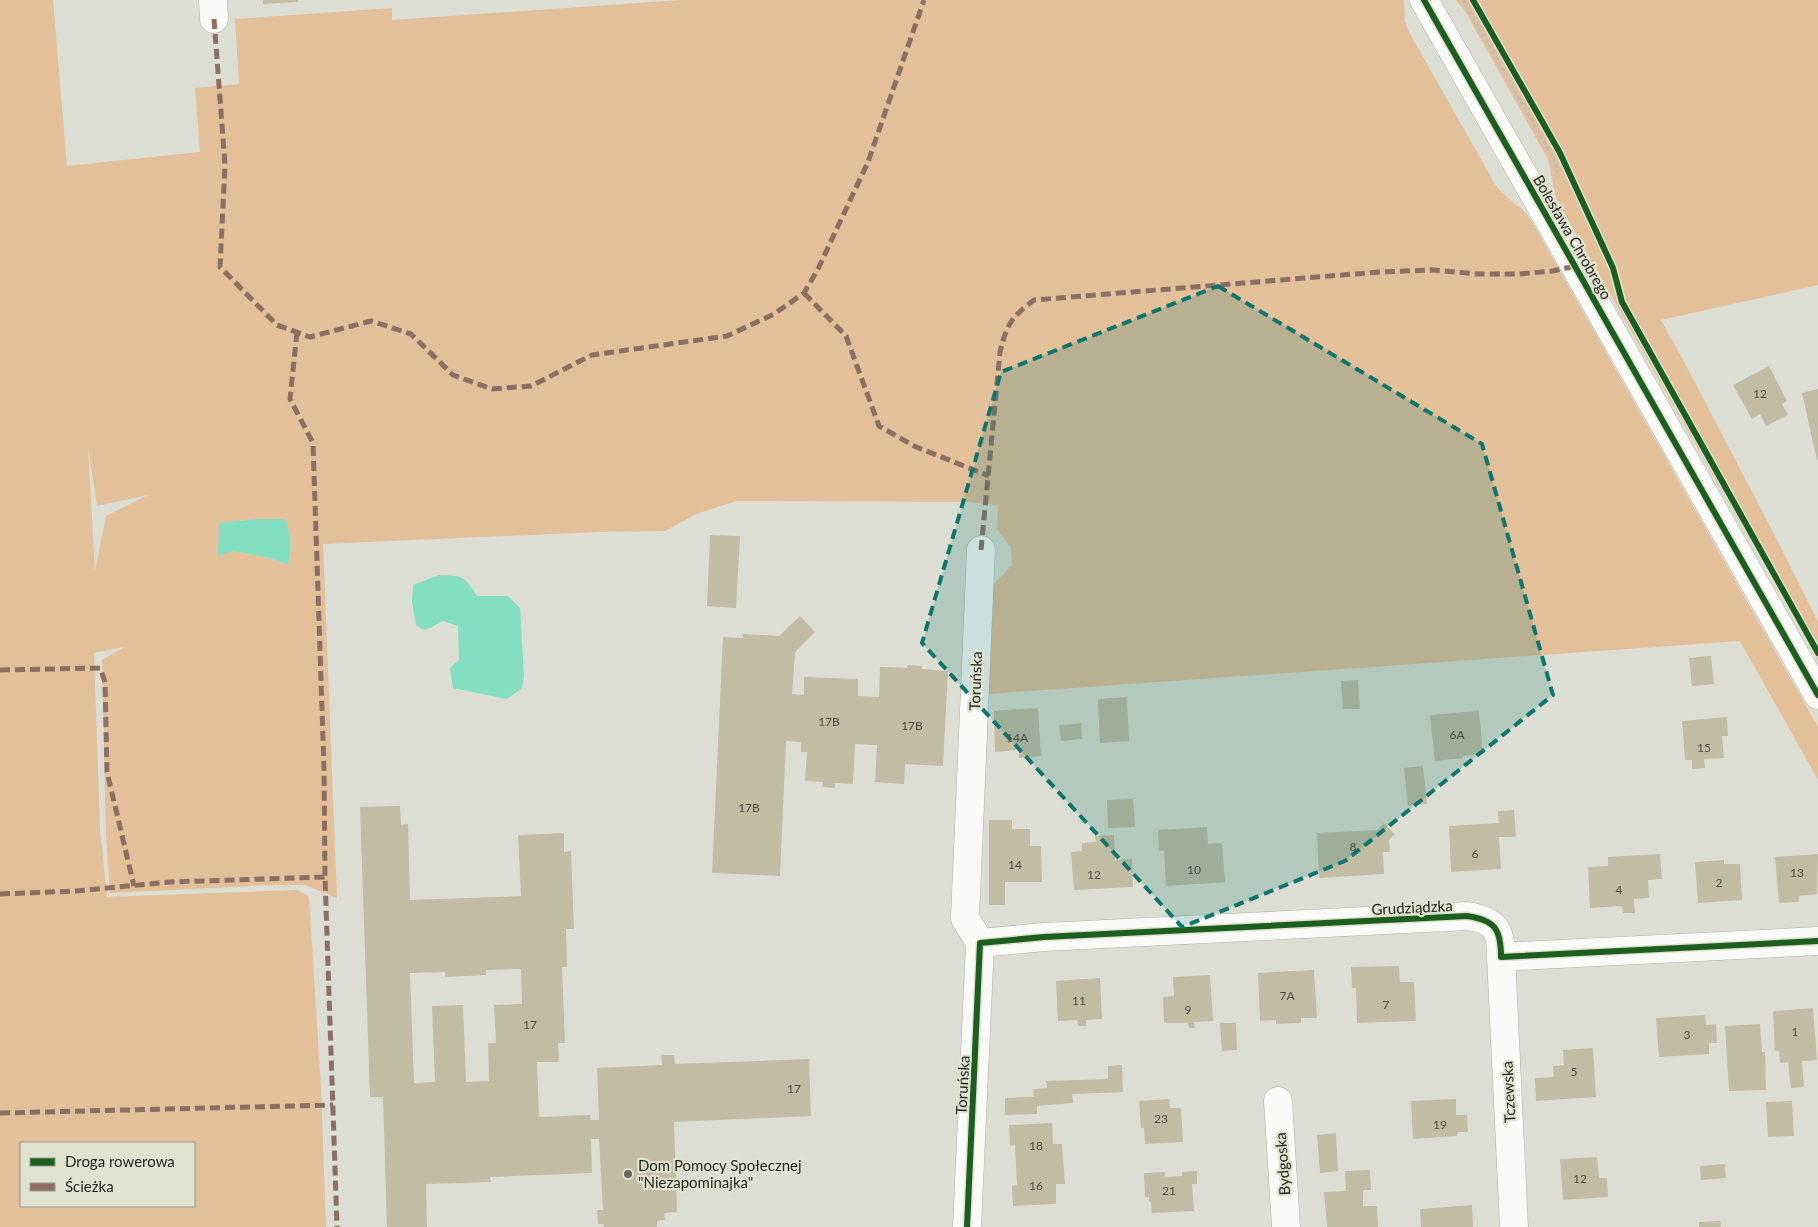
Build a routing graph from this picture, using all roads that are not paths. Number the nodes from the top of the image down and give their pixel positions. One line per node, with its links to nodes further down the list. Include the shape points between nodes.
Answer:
1 (1424, 0): 3 (street, Bolesława Chrobrego)
2 (981, 550): 5 (street, Toruńska, via 965,918)
3 (1817, 693)
4 (1818, 941): 6 (street)
5 (980, 944): 6 (street, Grudziądzka, via 1044,937 1467,916 1496,928 1501,939); 8 (street, Toruńska)
6 (1501, 956): 10 (street, Tczewska)
7 (1278, 1101): 9 (street, Bydgoska)
8 (967, 1227)
9 (1286, 1227)
10 (1514, 1227)

